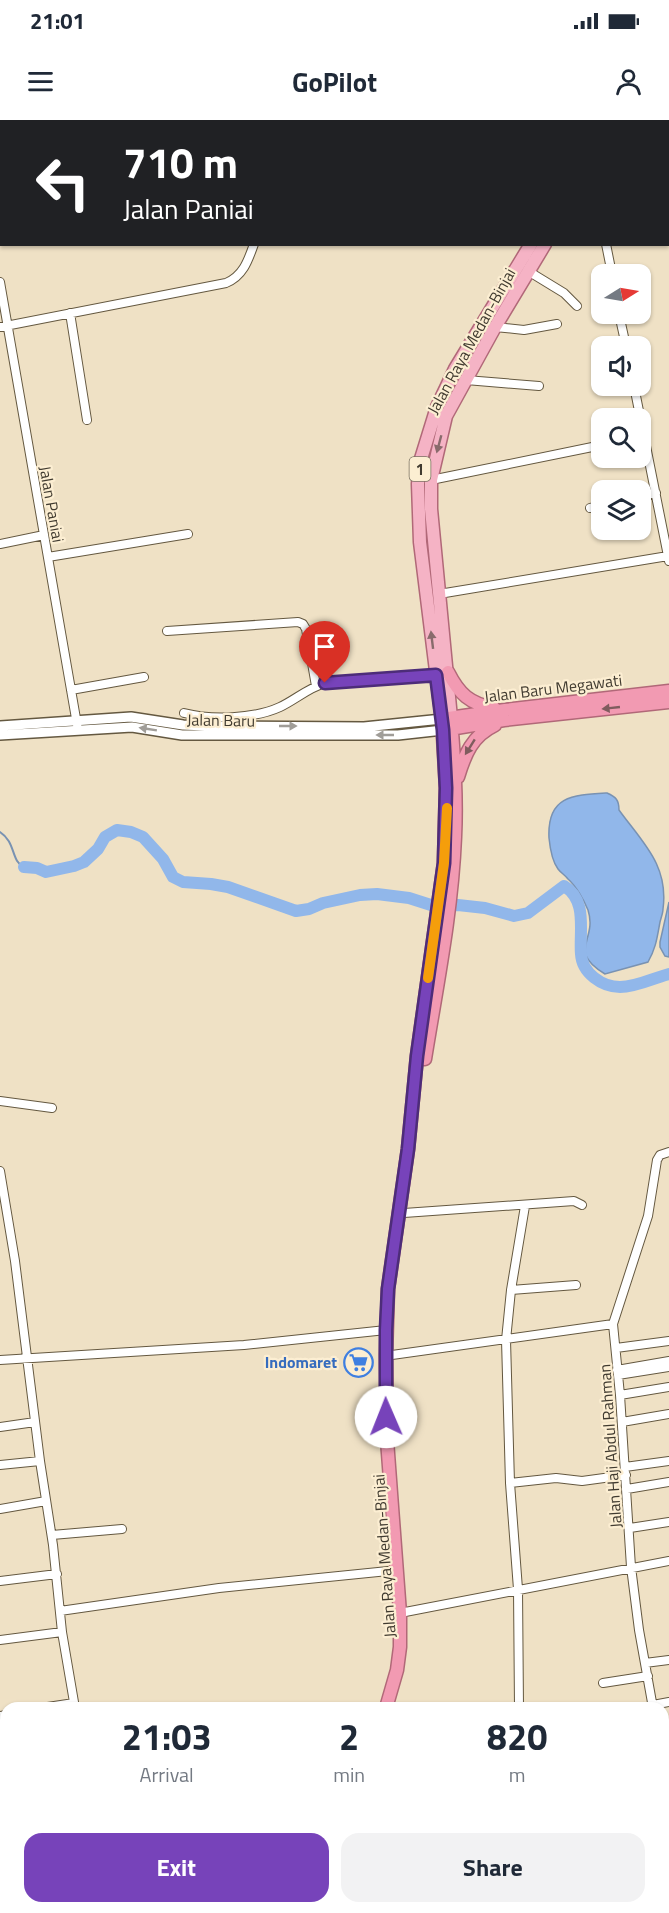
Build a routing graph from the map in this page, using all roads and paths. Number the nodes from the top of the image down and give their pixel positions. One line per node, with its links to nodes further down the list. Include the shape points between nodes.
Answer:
1 (253, 246): 9 (street, via 244,268 226,283)
2 (530, 246): 28 (main road, Jalan Raya Medan-Binjai / 1, one-way to 2, via 420,542 420,462 437,407 455,369)
3 (543, 246): 6 (main road, Jalan Raya Medan-Binjai / 1)
4 (606, 246): 5 (street)
5 (610, 264)
6 (528, 271): 8 (street, via 564,293); 12 (main road, Jalan Raya Medan-Binjai / 1)
7 (0, 282): 11 (street, Jalan Paniai)
8 (577, 306)
9 (69, 313): 11 (street); 15 (street)
10 (557, 324): 12 (street, via 524,330)
11 (3, 326): 22 (street, Jalan Paniai)
12 (495, 327): 13 (main road, Jalan Raya Medan-Binjai / 1)
13 (466, 380): 14 (street); 18 (main road, Jalan Raya Medan-Binjai / 1, one-way to 18, via 446,416)
14 (539, 386)
15 (87, 420)
16 (591, 447): 18 (street)
17 (650, 468): 19 (street)
18 (430, 480): 26 (main road, Jalan Raya Medan-Binjai / 1)
19 (656, 493): 20 (street); 24 (street)
20 (651, 494)
21 (188, 534): 25 (street)
22 (44, 535): 23 (street); 25 (street, Jalan Paniai)
23 (0, 544)
24 (668, 555): 26 (street)
25 (48, 557): 31 (street, Jalan Paniai)
26 (439, 594): 28 (main road, Jalan Raya Medan-Binjai / 1)
27 (167, 631): 30 (street, via 303,624)
28 (442, 673): 30 (street); 35 (highway, via 471,702); 37 (main road, Jalan Raya Medan-Binjai / 1)
29 (144, 677): 31 (street)
30 (316, 686): 36 (street, via 278,708)
31 (72, 690): 38 (street, Jalan Paniai)
32 (669, 692): 35 (highway, Jalan Baru Megawati)
33 (669, 702): 35 (highway, Jalan Baru Megawati, one-way to 35)
34 (184, 713): 36 (street)
35 (504, 715): 37 (highway, Jalan Baru Megawati); 41 (highway, one-way to 41, via 471,744)
36 (223, 724): 37 (street, Jalan Baru, via 398,735); 38 (street, Jalan Baru, via 182,735 132,727)
37 (447, 724): 41 (highway, Jalan Raya Medan-Binjai / 1); 42 (highway, Jalan Raya Medan-Binjai / 1)
38 (77, 725): 39 (street, Jalan Baru); 40 (street, Jalan Baru)
39 (0, 726)
40 (0, 735)
41 (455, 789): 42 (highway, Jalan Raya Medan-Binjai / 1, via 455,836)
42 (447, 883): 43 (highway, Jalan Raya Medan-Binjai / 1)
43 (439, 943): 50 (highway, Jalan Raya Medan-Binjai / 1); 54 (highway, Jalan Raya Medan-Binjai / 1, via 417,1056)
44 (0, 1101): 45 (street)
45 (52, 1108)
46 (669, 1152): 53 (street, via 658,1158 648,1216)
47 (0, 1171): 59 (street)
48 (525, 1206): 49 (street, via 574,1201); 50 (street); 52 (street)
49 (582, 1206)
50 (404, 1213): 58 (highway, Jalan Raya Medan-Binjai / 1, via 394,1289)
51 (576, 1285): 52 (street)
52 (511, 1290): 55 (street)
53 (613, 1324): 55 (street); 57 (street, Jalan Haji Abdul Rahman)
54 (386, 1330): 59 (street, via 244,1345); 63 (highway, Jalan Raya Medan-Binjai / 1)
55 (506, 1340): 58 (street); 76 (street)
56 (669, 1341): 57 (street)
57 (616, 1348): 64 (street, Jalan Haji Abdul Rahman)
58 (392, 1355): 63 (highway, Jalan Raya Medan-Binjai / 1)
59 (28, 1359): 60 (street); 68 (street)
60 (0, 1360)
61 (669, 1361): 64 (street)
62 (669, 1367): 64 (street)
63 (388, 1369): 86 (highway, Jalan Raya Medan-Binjai / 1, via 390,1495); 91 (highway, Jalan Raya Medan-Binjai / 1)
64 (618, 1372): 66 (street, Jalan Haji Abdul Rahman)
65 (669, 1387): 66 (street)
66 (620, 1395): 69 (street, Jalan Haji Abdul Rahman)
67 (669, 1414): 69 (street)
68 (35, 1422): 70 (street); 71 (street)
69 (622, 1422): 74 (street, Jalan Haji Abdul Rahman)
70 (0, 1427)
71 (40, 1461): 73 (street); 78 (street)
72 (669, 1461): 74 (street)
73 (0, 1465)
74 (626, 1471): 76 (street, via 582,1481 556,1478); 77 (street, Jalan Haji Abdul Rahman)
75 (669, 1482): 77 (street)
76 (510, 1484): 89 (street)
77 (627, 1489): 81 (street, Jalan Haji Abdul Rahman)
78 (46, 1502): 79 (street); 83 (street)
79 (0, 1509)
80 (669, 1522): 81 (street)
81 (630, 1528): 85 (street, Jalan Haji Abdul Rahman)
82 (122, 1529): 83 (street)
83 (52, 1535): 87 (street)
84 (669, 1561): 85 (street)
85 (632, 1567): 89 (street); 95 (street, Jalan Haji Abdul Rahman)
86 (398, 1570): 90 (street, via 219,1588); 91 (highway, Jalan Raya Medan-Binjai / 1)
87 (57, 1574): 88 (street); 90 (street)
88 (0, 1581)
89 (518, 1589): 91 (street); 101 (street)
90 (60, 1611): 92 (street)
91 (403, 1613): 99 (highway, Jalan Raya Medan-Binjai / 1, via 397,1670); 100 (highway, Jalan Raya Medan-Binjai / 1, via 406,1648)
92 (62, 1632): 93 (street); 98 (street)
93 (0, 1640)
94 (669, 1660): 95 (street)
95 (645, 1663): 96 (street, Jalan Haji Abdul Rahman)
96 (648, 1676): 97 (street); 102 (street, Jalan Haji Abdul Rahman)
97 (603, 1683)
98 (73, 1702)
99 (388, 1702)
100 (394, 1702)
101 (519, 1702)
102 (652, 1702)

